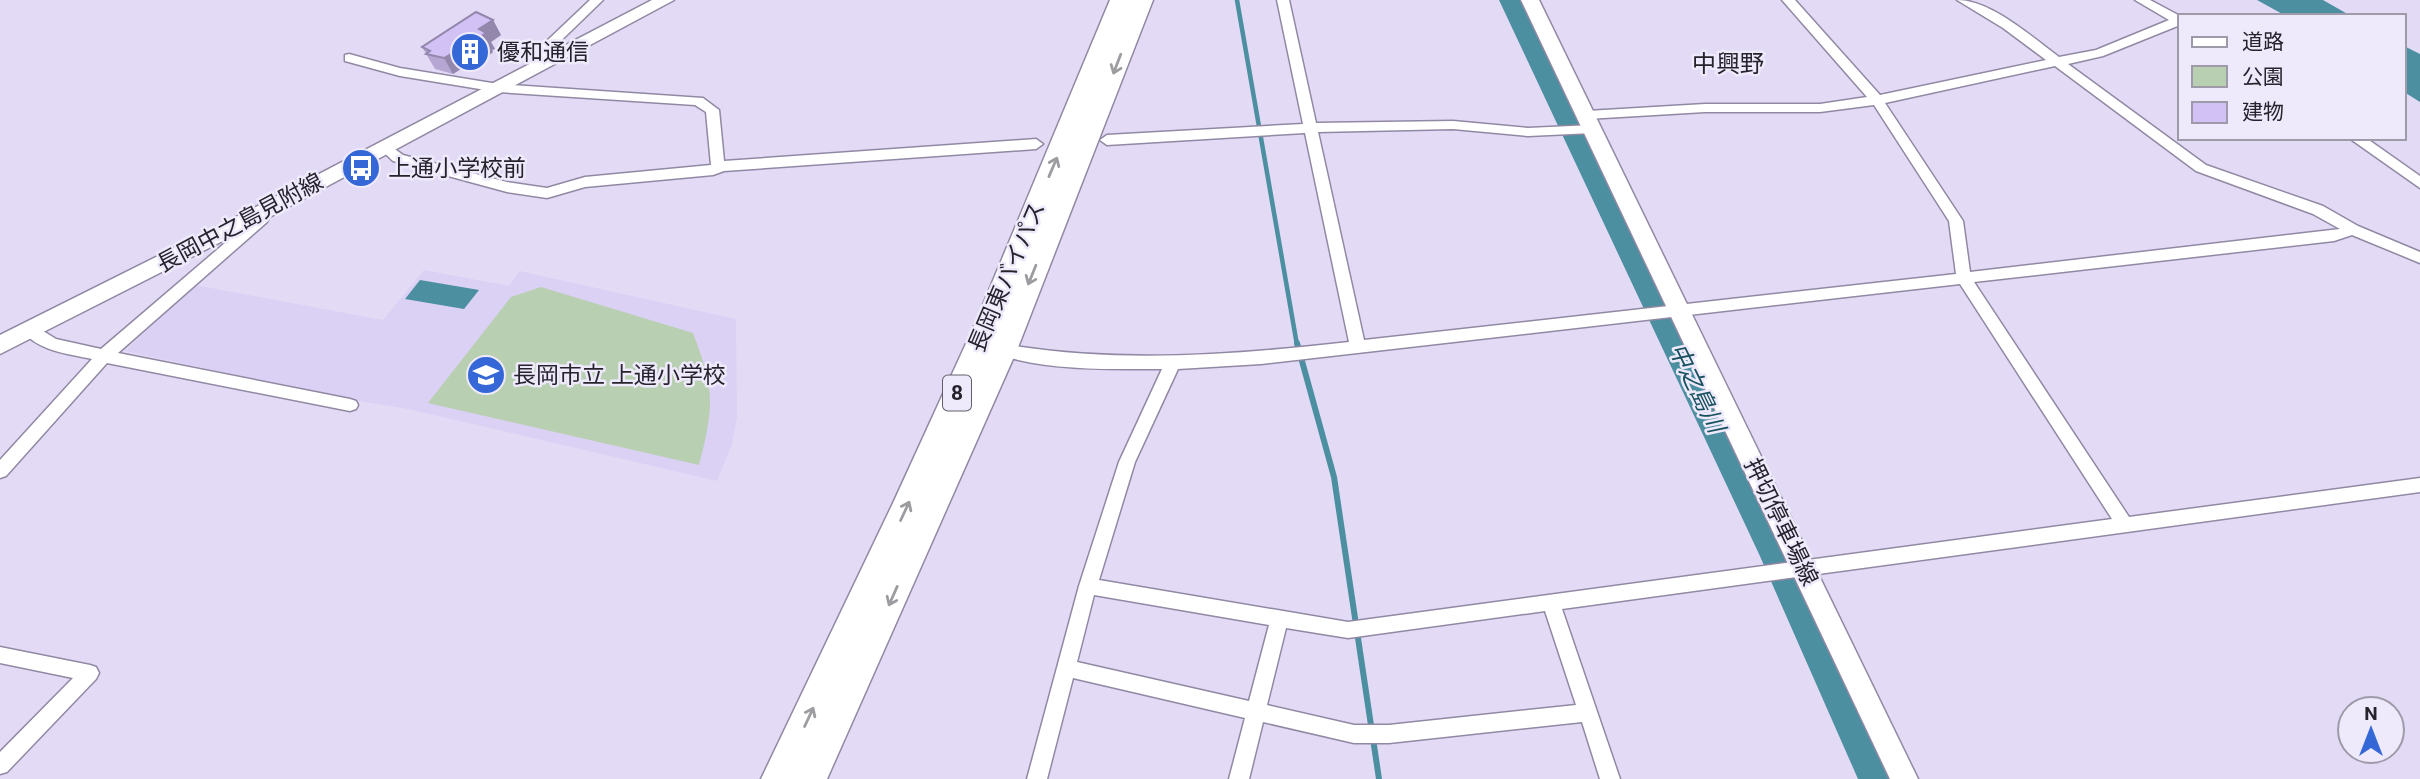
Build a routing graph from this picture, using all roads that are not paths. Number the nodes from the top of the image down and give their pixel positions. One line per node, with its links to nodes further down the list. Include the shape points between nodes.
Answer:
1 (597, 0): 14 (street, via 535,58)
2 (665, 0): 14 (main road, 長岡中之島見附線)
3 (1121, 0): 49 (highway, 長岡東バイパス / 8, one-way to 3, via 988,326)
4 (1142, 0): 33 (highway, 長岡東バイパス / 8, one-way to 33)
5 (1283, 0): 18 (street)
6 (1530, 0): 17 (main road, 押切停車場線)
7 (1788, 0): 16 (street)
8 (1963, 0): 13 (street)
9 (2141, 0): 10 (street)
10 (2178, 20)
11 (2178, 22): 13 (street, via 2099,53)
12 (349, 58): 15 (street, via 400,72)
13 (2055, 61): 16 (street); 26 (street, via 2201,168 2318,210)
14 (534, 69): 15 (main road, 長岡中之島見附線)
15 (498, 88): 22 (main road, 長岡中之島見附線); 23 (street, via 707,104 712,110)
16 (1877, 100): 17 (street, via 1819,108 1705,108); 28 (street, via 1956,221)
17 (1590, 122): 18 (street, via 1528,132 1453,125); 29 (main road, 押切停車場線)
18 (1308, 128): 19 (street); 32 (street)
19 (1107, 139)
20 (2359, 140): 24 (street)
21 (1036, 144): 23 (street)
22 (385, 147): 23 (street, via 398,158 507,187 547,192 585,182); 25 (main road, 長岡中之島見附線)
23 (718, 168)
24 (2420, 183)
25 (259, 214): 30 (main road, 長岡中之島見附線); 34 (street, via 262,218 251,229)
26 (2353, 230): 27 (street); 28 (street, via 2334,236)
27 (2420, 258)
28 (1964, 279): 29 (street); 39 (street)
29 (1674, 310): 32 (street); 40 (main road, 押切停車場線)
30 (30, 330): 31 (main road, 長岡中之島見附線); 34 (street, via 52,344)
31 (0, 345)
32 (1358, 347): 35 (street)
33 (1002, 350): 35 (street, via 1111,364); 50 (highway, 長岡東バイパス / 8, one-way to 50)
34 (104, 356): 36 (street); 37 (street)
35 (1172, 365): 41 (street, via 1127,463)
36 (349, 405)
37 (0, 471)
38 (2420, 485): 39 (street)
39 (2124, 524): 40 (street)
40 (1804, 567): 42 (street); 54 (main road, 押切停車場線)
41 (1088, 586): 43 (street); 45 (street)
42 (1551, 601): 43 (street, via 1348,630); 46 (street)
43 (1279, 620): 47 (street)
44 (0, 655): 48 (street, via 90,673)
45 (1065, 668): 47 (street); 51 (street)
46 (1588, 712): 47 (street, via 1389,734 1354,734); 53 (street)
47 (1255, 713): 52 (street)
48 (0, 765)
49 (779, 779)
50 (809, 779)
51 (1037, 779)
52 (1239, 779)
53 (1610, 779)
54 (1904, 779)

